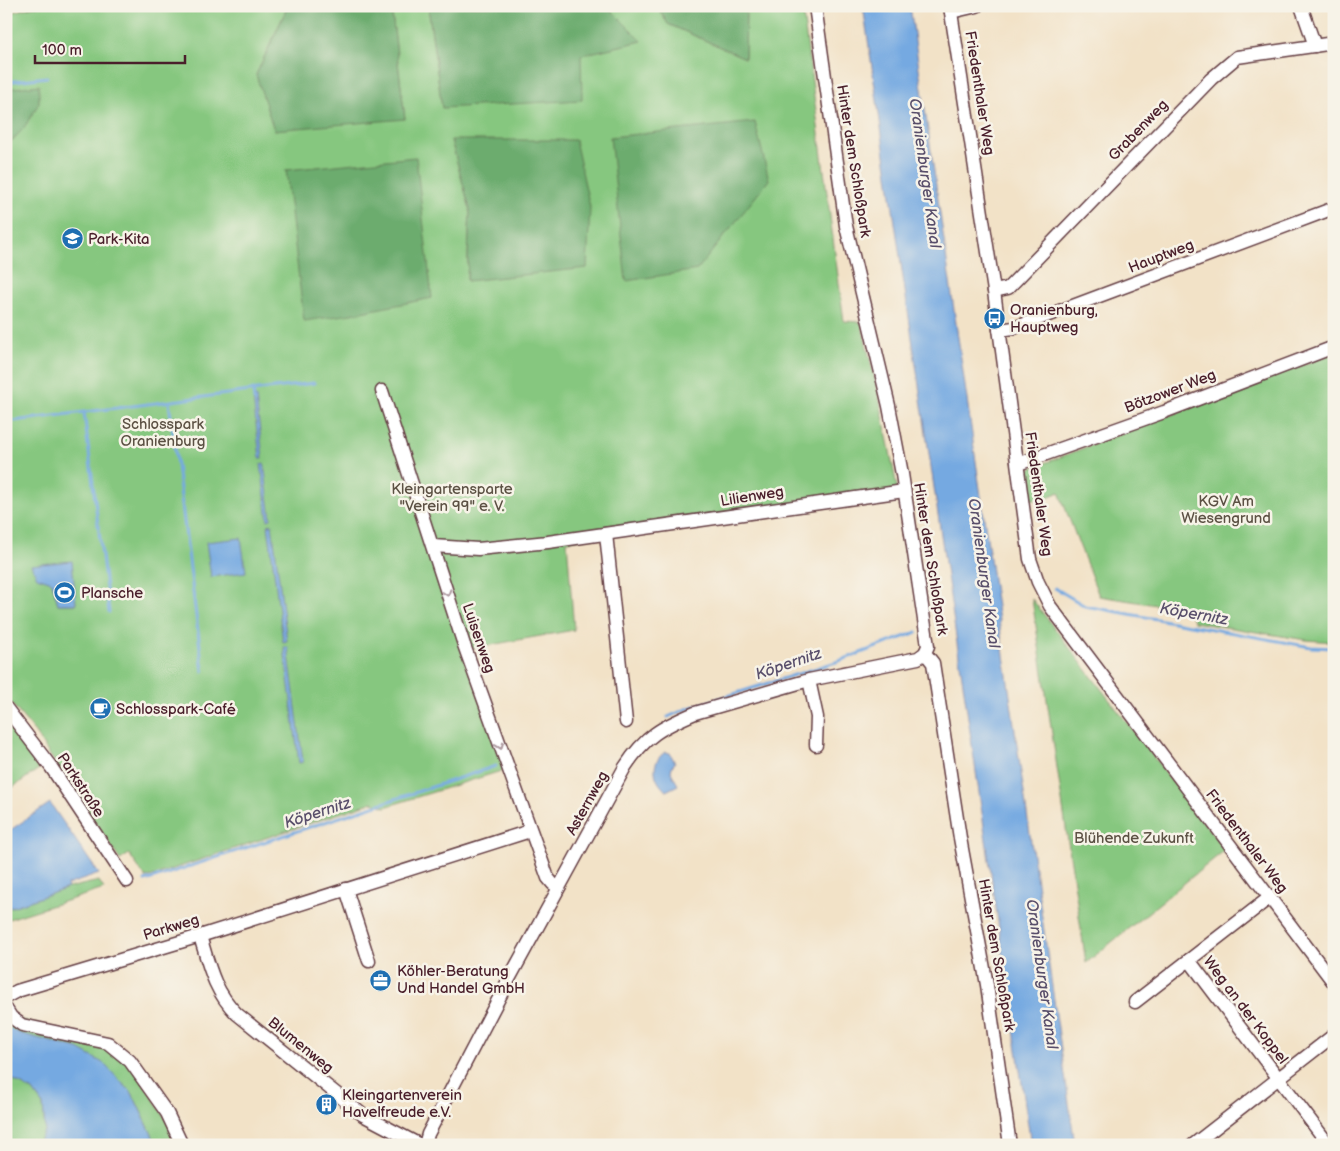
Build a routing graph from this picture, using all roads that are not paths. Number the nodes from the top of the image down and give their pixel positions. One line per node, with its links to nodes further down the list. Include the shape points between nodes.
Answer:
1 (815, 6): 13 (street, Hinter dem Schloßpark, via 846,226 889,406)
2 (977, 6): 4 (street)
3 (1301, 6): 6 (street)
4 (951, 9): 8 (street, Friedenthaler Weg)
5 (1334, 43): 6 (street, Grabenweg)
6 (1315, 46): 8 (street, Grabenweg, via 1237,57 1211,79 1008,288)
7 (1334, 208): 9 (street, Hauptweg, via 1014,328)
8 (994, 291): 9 (street, Friedenthaler Weg)
9 (999, 330): 12 (street, Friedenthaler Weg)
10 (1334, 347): 12 (street, Bötzower Weg)
11 (382, 391): 15 (street, Luisenweg)
12 (1018, 464): 25 (street, Friedenthaler Weg, via 1030,559 1050,606)
13 (904, 491): 14 (street, Lilienweg); 16 (street, Hinter dem Schloßpark, via 928,646)
14 (606, 534): 15 (street, Lilienweg, via 478,549); 19 (street)
15 (433, 546): 21 (street, Luisenweg, one-way to 21, via 464,645)
16 (925, 654): 17 (street, Asternweg); 38 (street, Hinter dem Schloßpark, via 933,663 960,838 988,985)
17 (809, 680): 20 (street, via 817,717); 23 (street, Asternweg, via 695,713 644,742 625,767)
18 (6, 708): 22 (street, Parkstraße, via 51,767)
19 (626, 722)
20 (816, 745)
21 (530, 831): 23 (street, Luisenweg, via 548,878); 24 (street, Parkweg)
22 (127, 881)
23 (559, 887): 37 (street, Asternweg)
24 (346, 889): 26 (street, Parkweg); 28 (street)
25 (1270, 898): 27 (street, Weg an der Koppel); 29 (street, Friedenthaler Weg)
26 (200, 936): 30 (street, Parkweg); 36 (street, Blumenweg, via 218,988 225,1002 237,1014 363,1115)
27 (1188, 960): 31 (street, Weg an der Koppel); 34 (street, Weg an der Koppel)
28 (369, 961)
29 (1334, 983)
30 (6, 997)
31 (1134, 1002)
32 (6, 1009): 35 (street, via 10,1017 22,1025 108,1043 130,1061 168,1113)
33 (1334, 1035): 34 (street)
34 (1278, 1078): 39 (street); 40 (street, Weg an der Koppel)
35 (182, 1145)
36 (420, 1145)
37 (425, 1145)
38 (1010, 1145)
39 (1193, 1145)
40 (1329, 1145)

